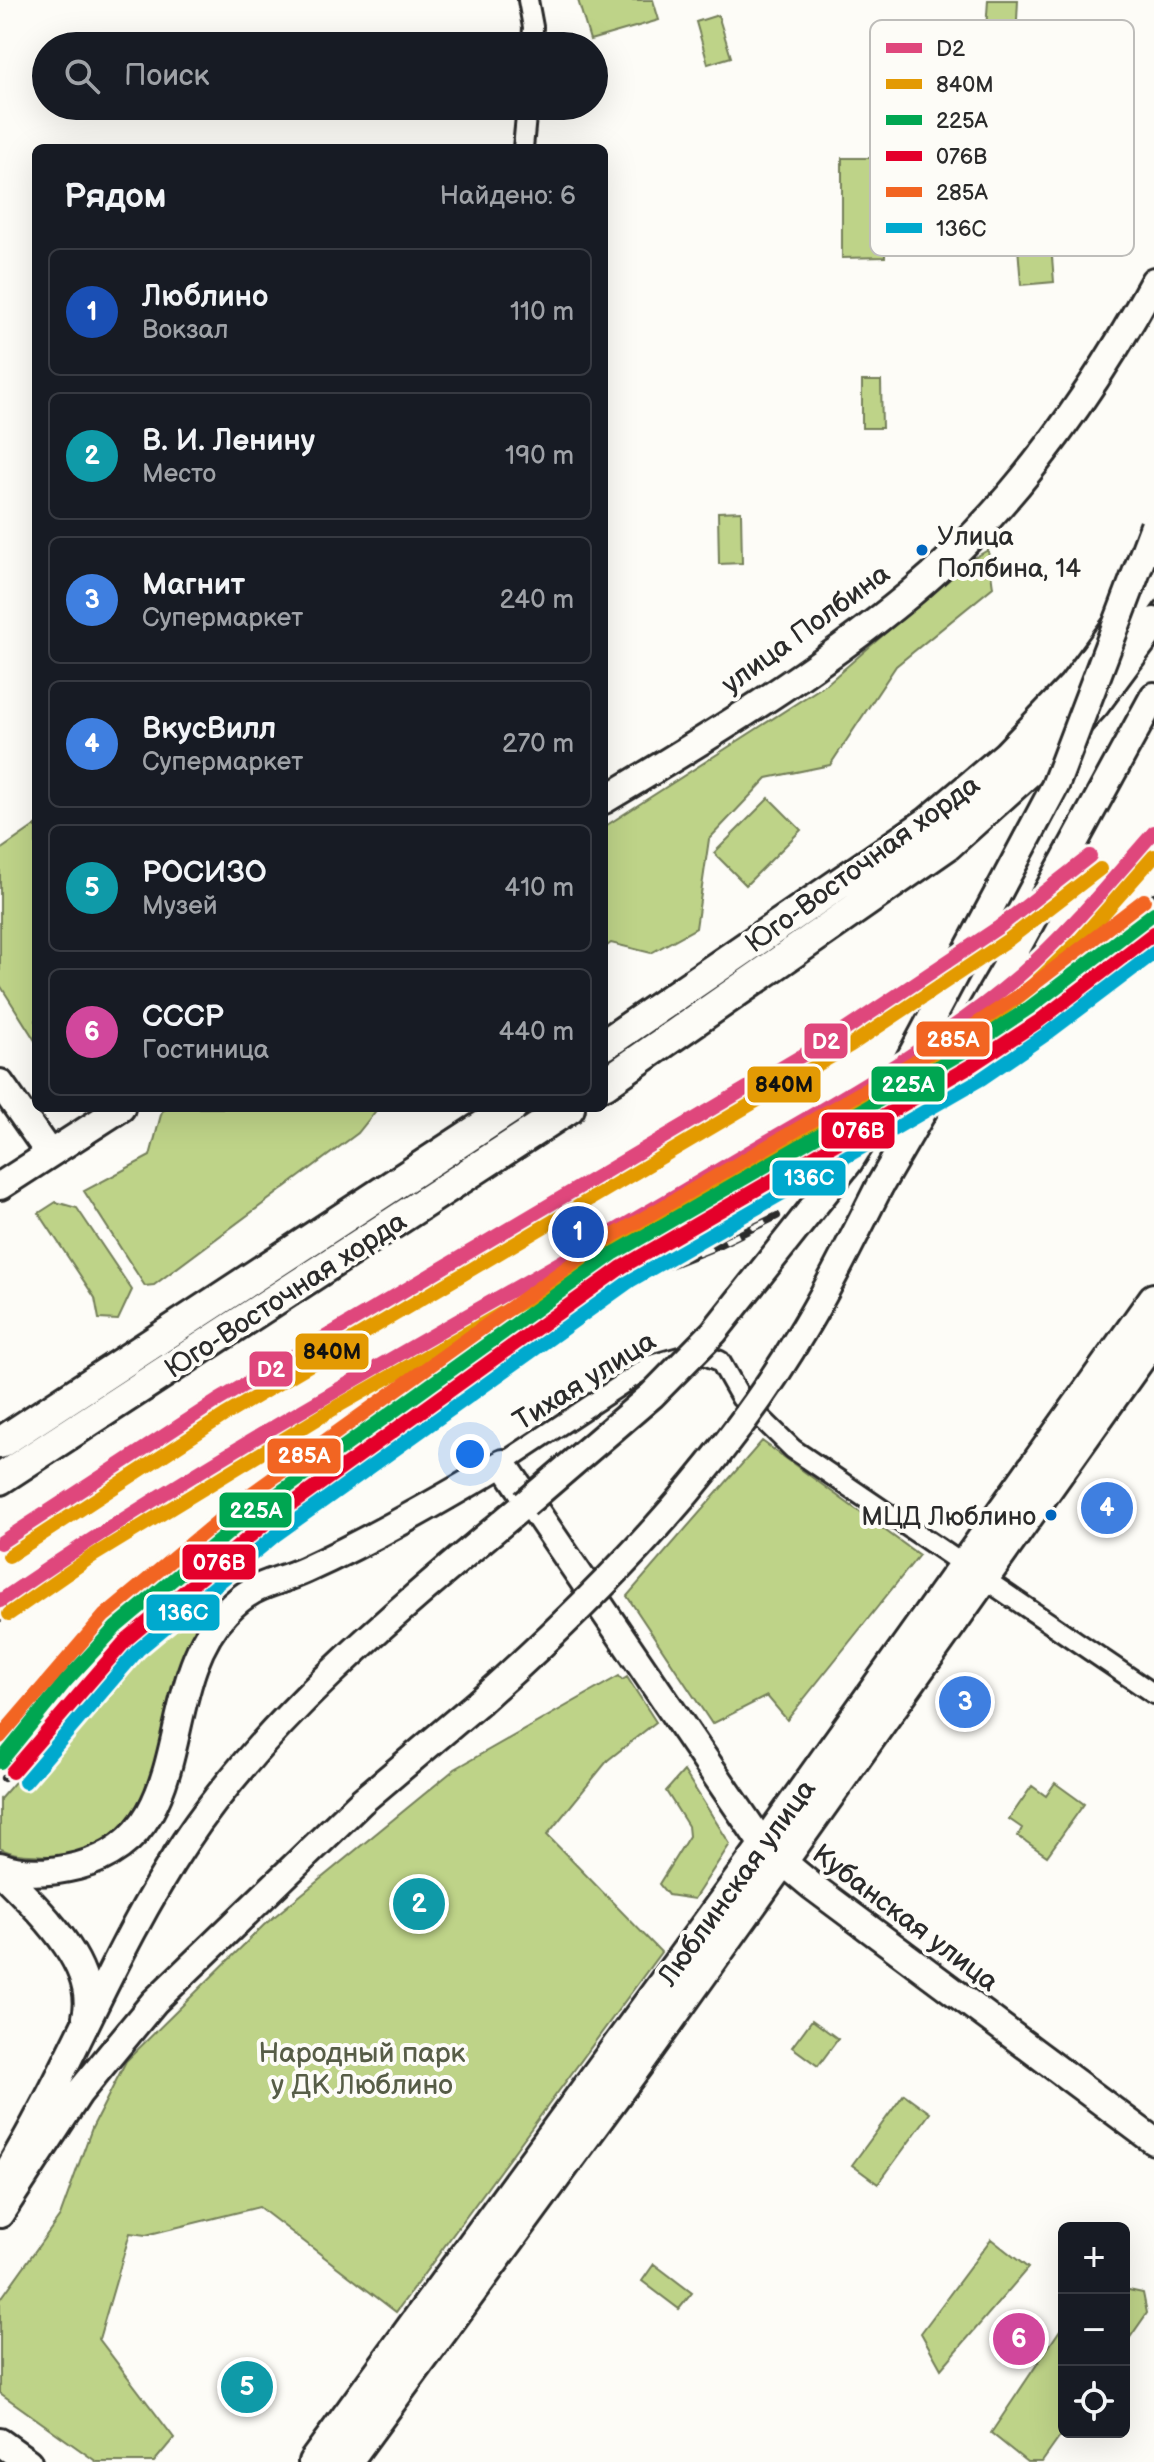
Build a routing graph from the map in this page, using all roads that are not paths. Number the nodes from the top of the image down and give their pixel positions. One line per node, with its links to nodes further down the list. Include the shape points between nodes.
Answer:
1 (528, 0): 2 (street)
2 (533, 32)
3 (526, 120): 4 (street)
4 (523, 144)
5 (1154, 281): 10 (main road, улица Полбина, via 1120,342 1044,451 1005,499 911,593 757,703)
6 (1154, 526): 32 (main road, bridge, via 1055,786 890,1096 849,1162 731,1311 652,1395 398,1613 245,1761 147,1905)
7 (1154, 577): 11 (main road, Юго-Восточная хорда, via 1074,686 1007,756 952,803)
8 (1154, 623): 12 (main road, Юго-Восточная хорда, via 1085,714 968,827)
9 (1154, 696): 35 (main road, bridge, via 805,1328 747,1414 644,1543 585,1605 362,1801 154,2002 79,2093)
10 (608, 797)
11 (608, 1042)
12 (608, 1081)
13 (0, 1083): 17 (main road)
14 (115, 1112): 17 (main road)
15 (505, 1112): 21 (main road, Юго-Восточная хорда)
16 (563, 1112): 23 (main road, Юго-Восточная хорда)
17 (49, 1153): 18 (main road)
18 (0, 1186)
19 (1154, 1299): 26 (main road, Люблинская улица)
20 (1154, 1338): 26 (main road, Люблинская улица)
21 (0, 1443)
22 (503, 1463): 24 (main road); 25 (main road, Кубанская улица); 26 (street, Тихая улица, via 651,1365 697,1352 720,1361 741,1398 793,1449)
23 (0, 1479)
24 (437, 1502): 25 (main road, via 501,1482); 30 (main road, via 304,1571 265,1582 225,1612 187,1677 165,1784 148,1817 123,1845 96,1861)
25 (529, 1504): 28 (main road, Кубанская улица)
26 (974, 1571): 27 (street, Тихая улица); 28 (main road, Люблинская улица)
27 (1154, 1694)
28 (772, 1855): 33 (main road, Кубанская улица); 38 (main road, Люблинская улица); 39 (main road, Люблинская улица)
29 (0, 1868): 30 (main road); 31 (main road)
30 (67, 1869): 31 (main road, via 48,1891)
31 (49, 1922): 32 (main road, via 84,1978 89,2005)
32 (82, 2032): 34 (main road, via 49,2102)
33 (1154, 2141)
34 (0, 2184)
35 (0, 2214)
36 (0, 2442): 37 (main road)
37 (28, 2462)
38 (314, 2462)
39 (346, 2462)

